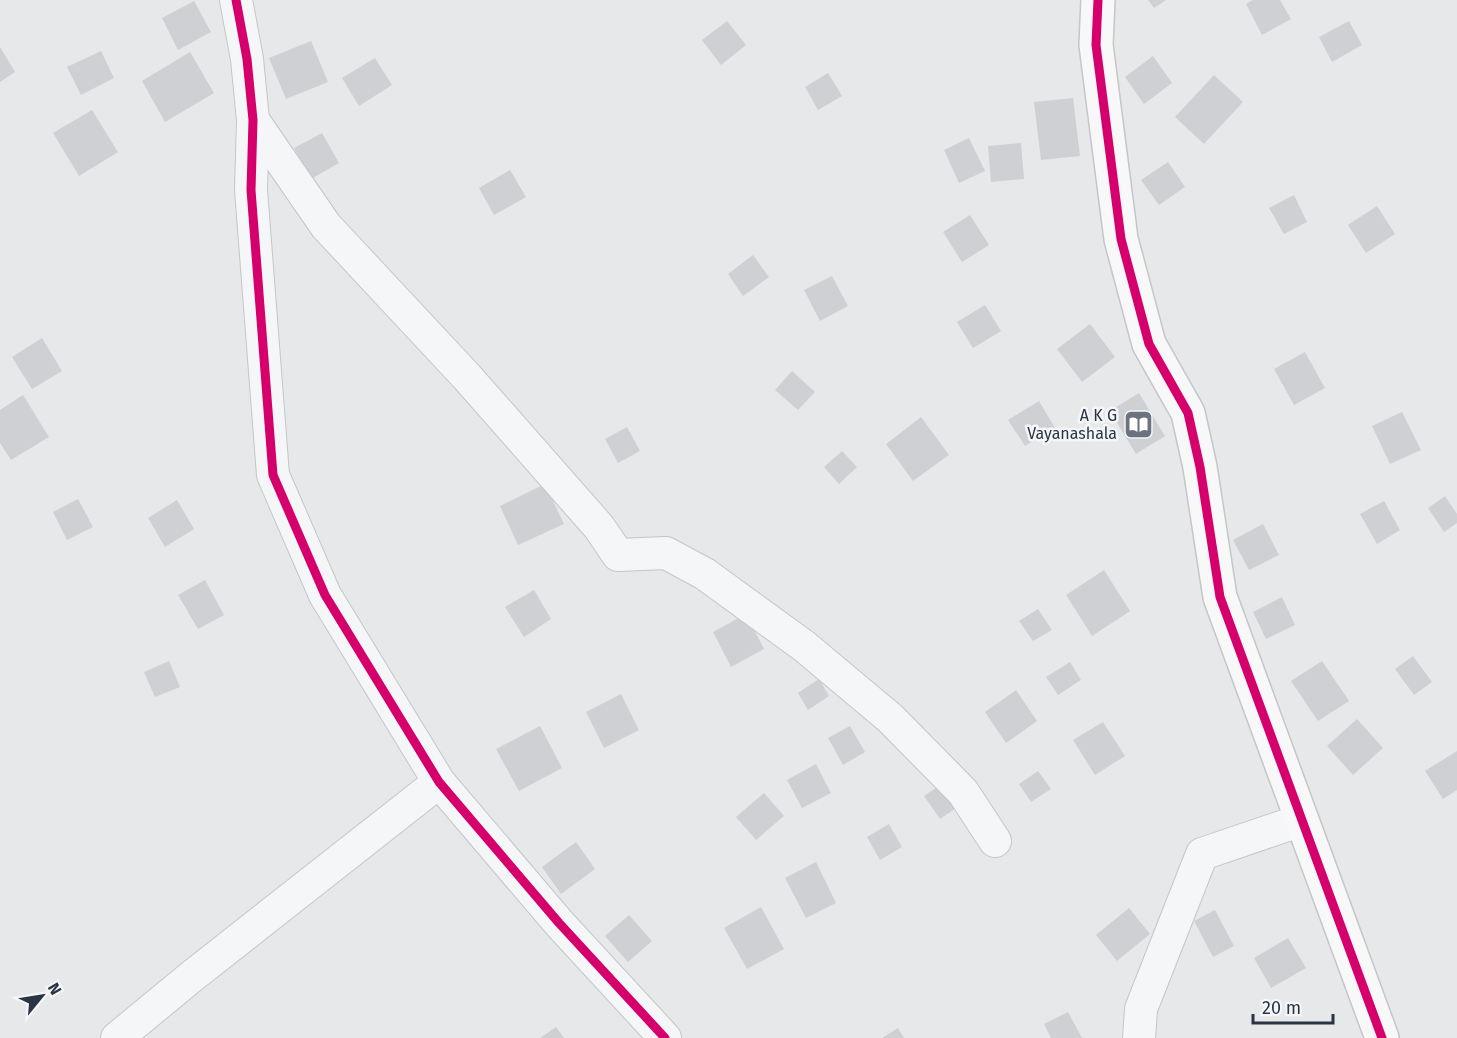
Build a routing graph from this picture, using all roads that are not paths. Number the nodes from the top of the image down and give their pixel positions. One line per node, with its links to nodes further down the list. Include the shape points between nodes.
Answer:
1 (236, 0): 3 (street)
2 (1098, 0): 5 (street, via 1096,45 1121,239 1149,344 1188,413 1220,597)
3 (253, 120): 4 (street, via 251,189 273,475 325,595); 6 (street, via 326,226 482,395 599,527 618,555 666,553 705,574 804,646 890,718 963,792)
4 (439, 782): 7 (street); 8 (street, via 559,923)
5 (1302, 820): 9 (street, via 1202,854 1141,1009); 10 (street)
6 (994, 842)
7 (117, 1038)
8 (665, 1038)
9 (1139, 1038)
10 (1382, 1038)

